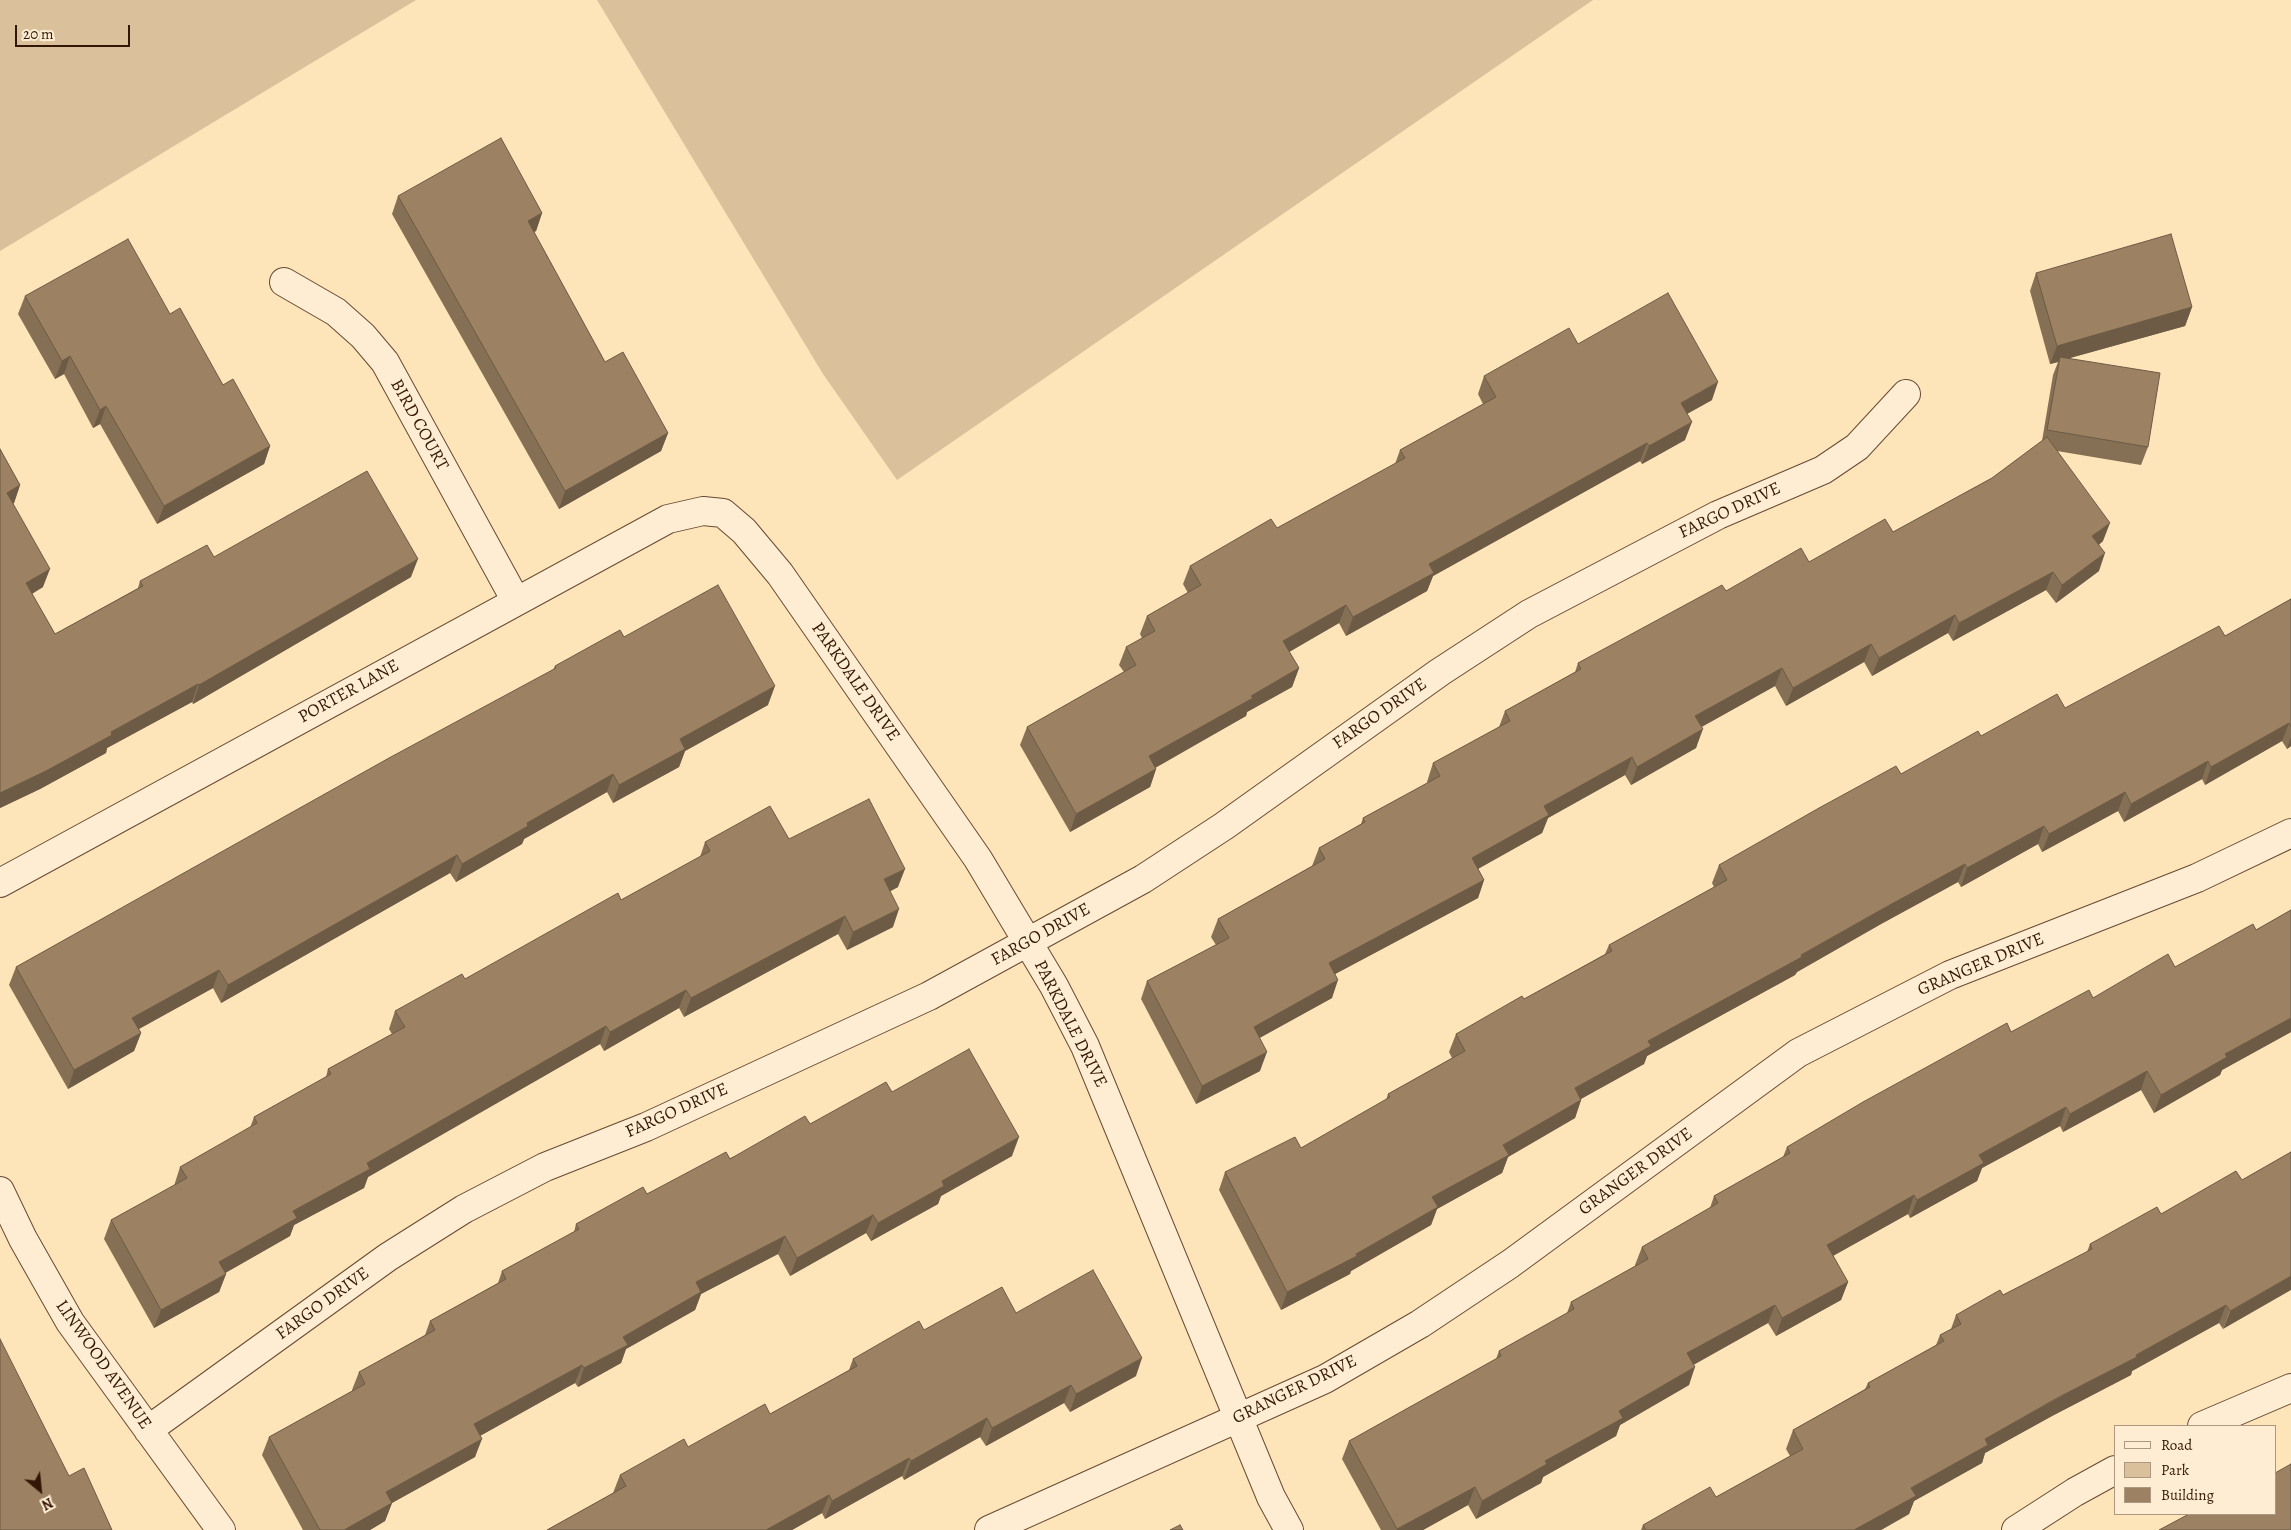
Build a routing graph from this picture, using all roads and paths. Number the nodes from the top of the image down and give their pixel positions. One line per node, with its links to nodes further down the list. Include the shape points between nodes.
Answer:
1 (284, 282): 4 (street, BIRD COURT, via 336,312 385,362)
2 (1906, 394): 7 (street, FARGO DRIVE, via 1857,447 1823,470 1718,514 1529,614 1440,672 1224,826 1143,879)
3 (702, 511): 4 (street, PORTER LANE, via 668,519); 7 (street, PARKDALE DRIVE, via 723,513 744,531 780,574 978,858)
4 (516, 601): 6 (street, PORTER LANE)
5 (2291, 833): 10 (street, GRANGER DRIVE, via 2197,878 1950,975 1798,1053 1510,1264 1420,1324 1324,1379)
6 (0, 883)
7 (1028, 942): 10 (street, PARKDALE DRIVE, via 1085,1046); 12 (street, FARGO DRIVE, via 929,996 646,1127 544,1167 464,1209 388,1257)
8 (0, 1191): 12 (street, LINWOOD AVENUE, via 70,1322)
9 (2291, 1388): 11 (street)
10 (1238, 1418): 15 (street, GRANGER DRIVE); 16 (street, PARKDALE DRIVE, via 1271,1497)
11 (2204, 1425)
12 (148, 1430): 14 (street, LINWOOD AVENUE)
13 (2114, 1471): 17 (street)
14 (221, 1530)
15 (989, 1530)
16 (1289, 1530)
17 (2016, 1530)

